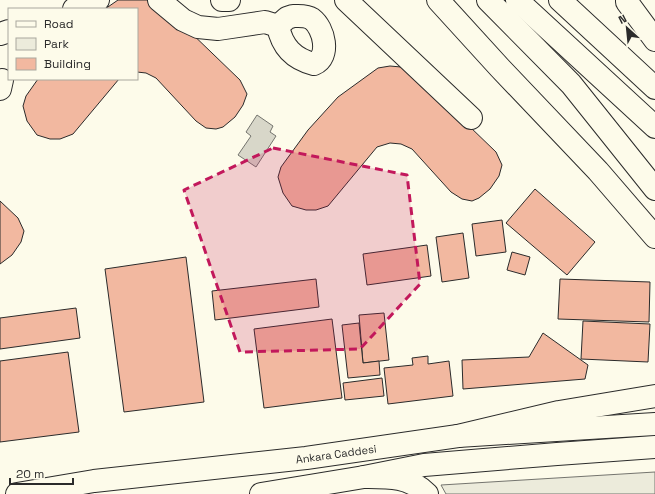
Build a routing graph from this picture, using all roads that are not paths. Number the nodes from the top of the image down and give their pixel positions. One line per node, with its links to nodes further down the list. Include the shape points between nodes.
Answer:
1 (98, 0): 11 (main road)
2 (159, 0): 12 (main road, via 183,20 198,27 218,29 265,22)
3 (222, 0): 4 (main road)
4 (229, 0)
5 (346, 0): 15 (main road)
6 (438, 0): 18 (main road, via 598,171)
7 (488, 0): 17 (main road, via 571,84)
8 (517, 0): 16 (main road)
9 (560, 0): 14 (main road)
10 (627, 0): 13 (main road)
11 (77, 8)
12 (278, 26)
13 (655, 40)
14 (655, 88)
15 (472, 118)
16 (655, 127)
17 (655, 189)
18 (655, 237)
19 (655, 396): 21 (main road, via 559,412)
20 (655, 424): 21 (main road, Ankara Caddesi)
21 (458, 436): 24 (main road, Ankara Caddesi, via 306,458)
22 (655, 447): 23 (main road, via 424,465)
23 (364, 477): 27 (main road); 28 (main road, via 394,477 408,481)
24 (94, 481): 25 (main road, Ankara Caddesi); 26 (main road)
25 (17, 494)
26 (65, 494)
27 (261, 494)
28 (427, 494)

